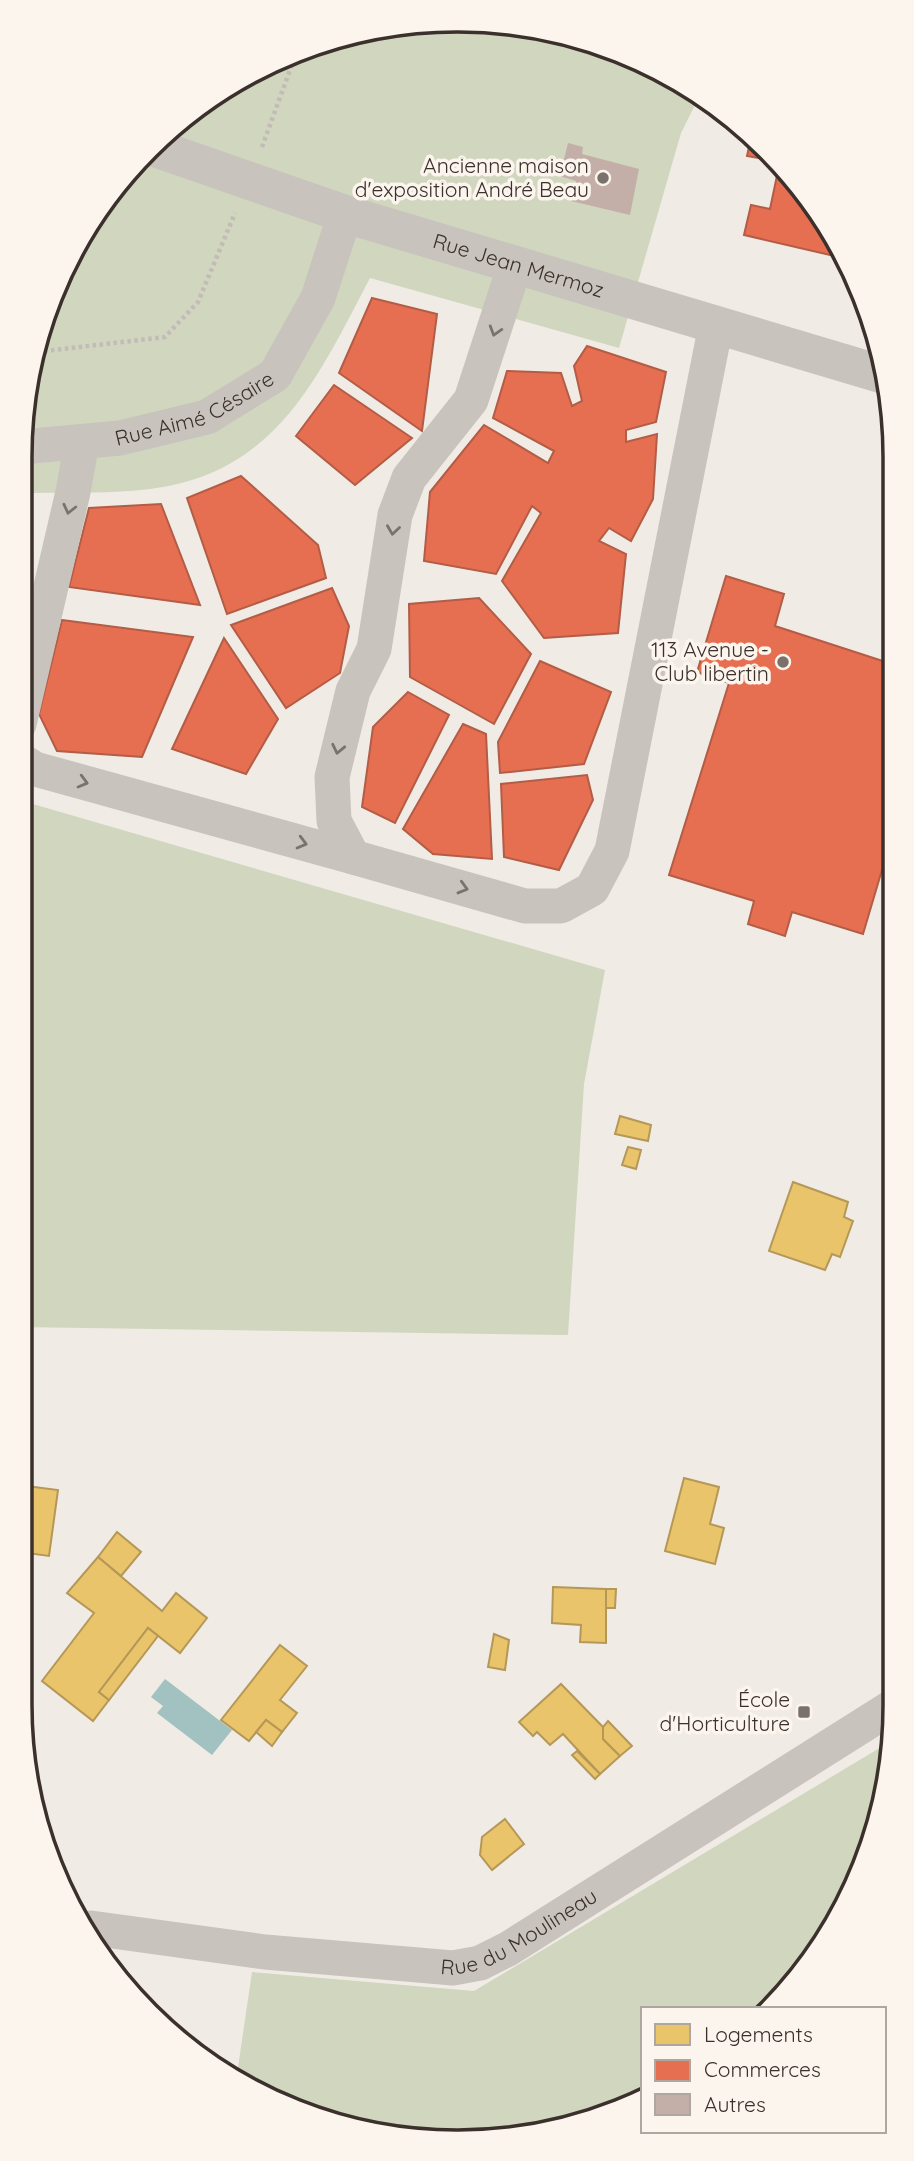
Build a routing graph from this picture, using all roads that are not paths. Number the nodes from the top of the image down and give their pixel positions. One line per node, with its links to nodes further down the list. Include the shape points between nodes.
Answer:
1 (162, 150): 2 (street, Rue Jean Mermoz)
2 (345, 214): 3 (street, Rue Jean Mermoz); 6 (street, Rue Aimé Césaire, via 318,299 275,375 207,417 120,438)
3 (515, 265): 4 (street, Rue Jean Mermoz); 10 (street, one-way to 10, via 471,400 409,478 395,515 374,649 353,691 332,777 334,821)
4 (716, 325): 5 (street, Rue Jean Mermoz); 10 (street, one-way to 4, via 525,906 561,906 592,889 612,850)
5 (873, 371)
6 (82, 442): 7 (street, Rue Aimé Césaire); 8 (street, one-way to 8)
7 (32, 446)
8 (32, 668)
9 (32, 767): 10 (street, one-way to 10)
10 (353, 857)
11 (883, 1713): 12 (street, Rue du Moulineau, via 480,1963 453,1968 352,1961)
12 (96, 1929)

